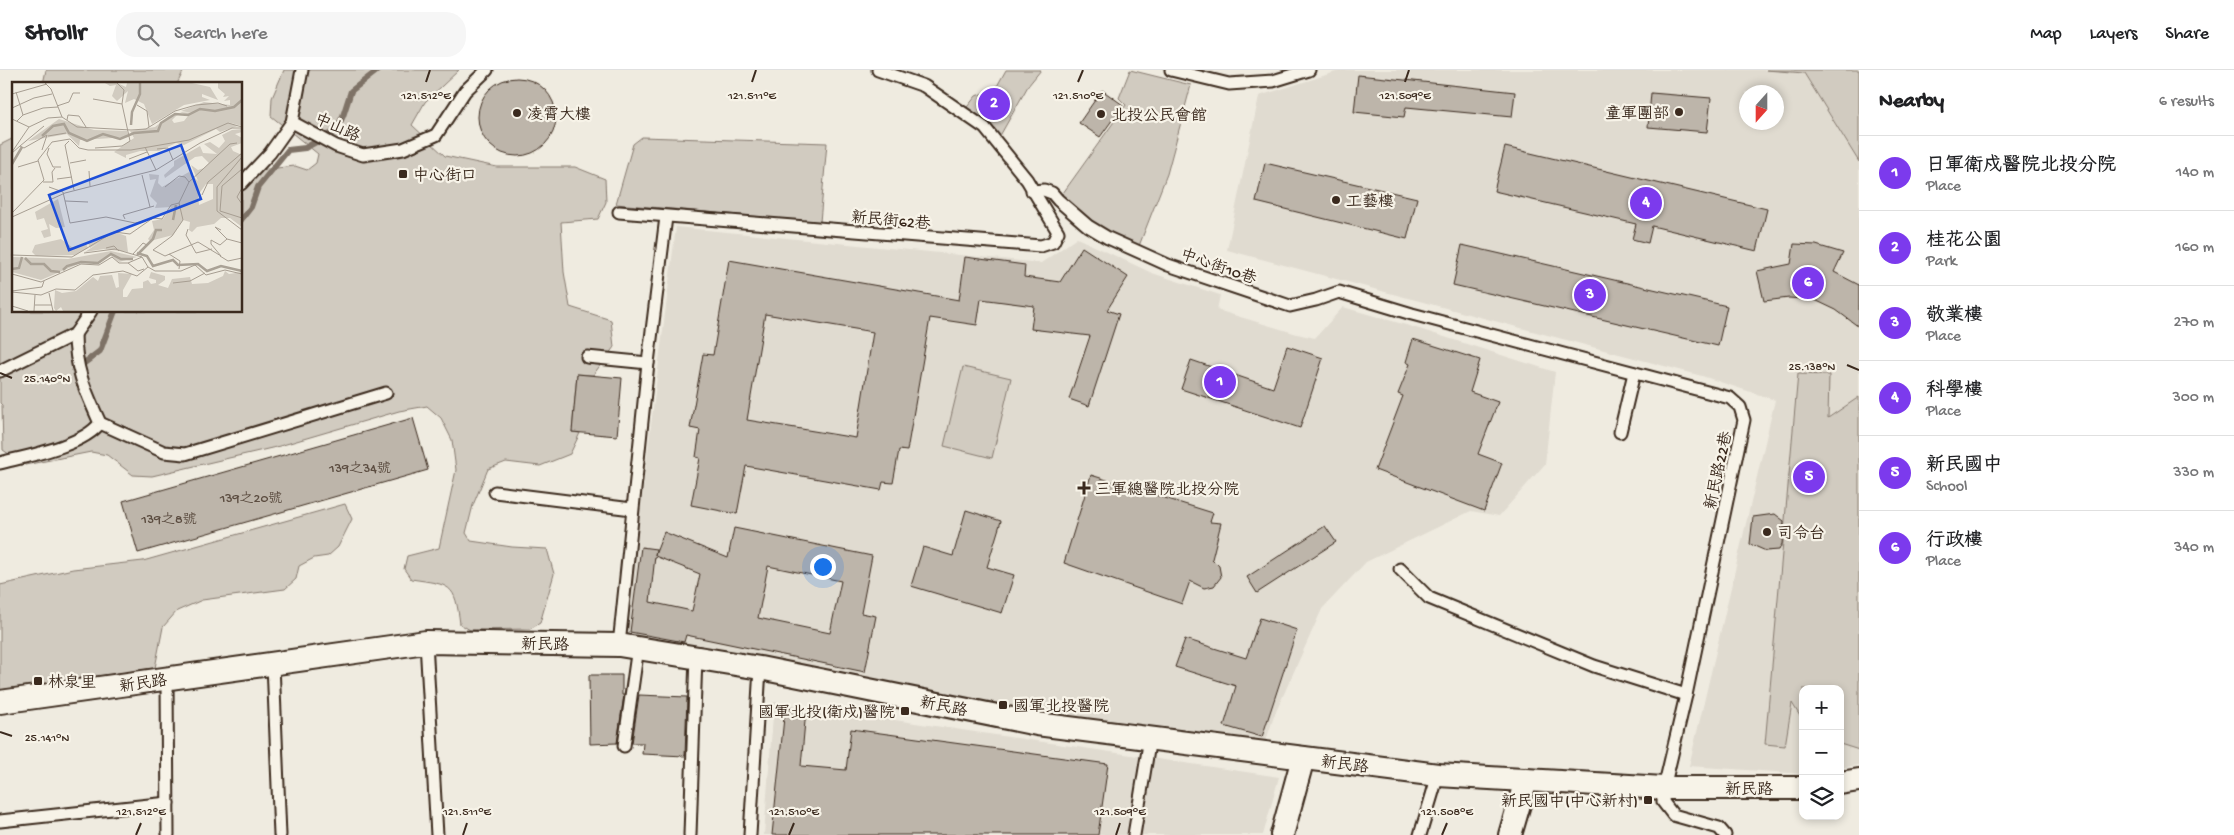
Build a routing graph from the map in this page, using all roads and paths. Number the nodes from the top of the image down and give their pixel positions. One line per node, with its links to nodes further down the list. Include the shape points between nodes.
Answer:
1 (302, 70): 7 (lane)
2 (487, 70): 7 (lane, 中山路, via 465,91 436,135 403,149 363,155 336,146)
3 (878, 70): 9 (lane, via 924,86 985,128 1027,180)
4 (1171, 70): 6 (lane)
5 (1308, 70): 6 (lane, via 1273,81 1229,84)
6 (1184, 72)
7 (292, 122): 8 (lane, via 270,153)
8 (242, 183)
9 (1032, 191): 11 (lane, 新民街62巷, via 1058,232 1053,242 1041,246); 13 (lane, 中心街10巷, via 1052,193 1088,226 1122,245 1290,306 1339,292)
10 (619, 212): 11 (lane)
11 (666, 217): 16 (lane)
12 (90, 312): 14 (lane)
13 (1412, 314): 18 (lane, 新民路22巷)
14 (75, 334): 17 (lane); 20 (lane, via 79,376)
15 (587, 357): 16 (lane)
16 (648, 363): 24 (lane)
17 (0, 371)
18 (1634, 373): 21 (lane); 32 (lane, 新民路22巷, via 1730,398 1740,407 1744,420)
19 (386, 393): 20 (lane, via 185,454 164,452)
20 (100, 423): 22 (lane, via 95,430 63,447)
21 (1620, 432)
22 (0, 463)
23 (495, 492): 24 (lane)
24 (632, 509): 27 (lane)
25 (1400, 569): 32 (lane, via 1429,598 1594,666)
26 (426, 642): 27 (street, 新民路); 29 (street, 新民路); 47 (lane)
27 (628, 646): 28 (street, 新民路); 35 (lane)
28 (696, 656): 30 (street, 新民路); 48 (lane)
29 (273, 664): 31 (street, 新民路); 46 (lane)
30 (760, 668): 34 (street, 新民路, via 1037,724); 49 (lane)
31 (167, 679): 33 (street, 新民路); 43 (lane)
32 (1686, 695): 41 (lane, 新民路22巷)
33 (0, 702)
34 (1150, 738): 36 (street, 新民路); 50 (lane)
35 (624, 746)
36 (1304, 758): 37 (street, 新民路); 51 (street)
37 (1438, 775): 38 (street, 新民路); 52 (lane)
38 (1526, 780): 41 (street, 新民路); 53 (street)
39 (1859, 780): 40 (street)
40 (1844, 782)
41 (1664, 788): 42 (street, 新民路); 54 (lane, via 1663,802 1673,815 1720,828)
42 (1799, 788)
43 (168, 803): 44 (lane); 45 (lane)
44 (0, 821)
45 (168, 835)
46 (280, 835)
47 (437, 835)
48 (690, 835)
49 (750, 835)
50 (1134, 835)
51 (1282, 835)
52 (1420, 835)
53 (1510, 835)
54 (1725, 835)

